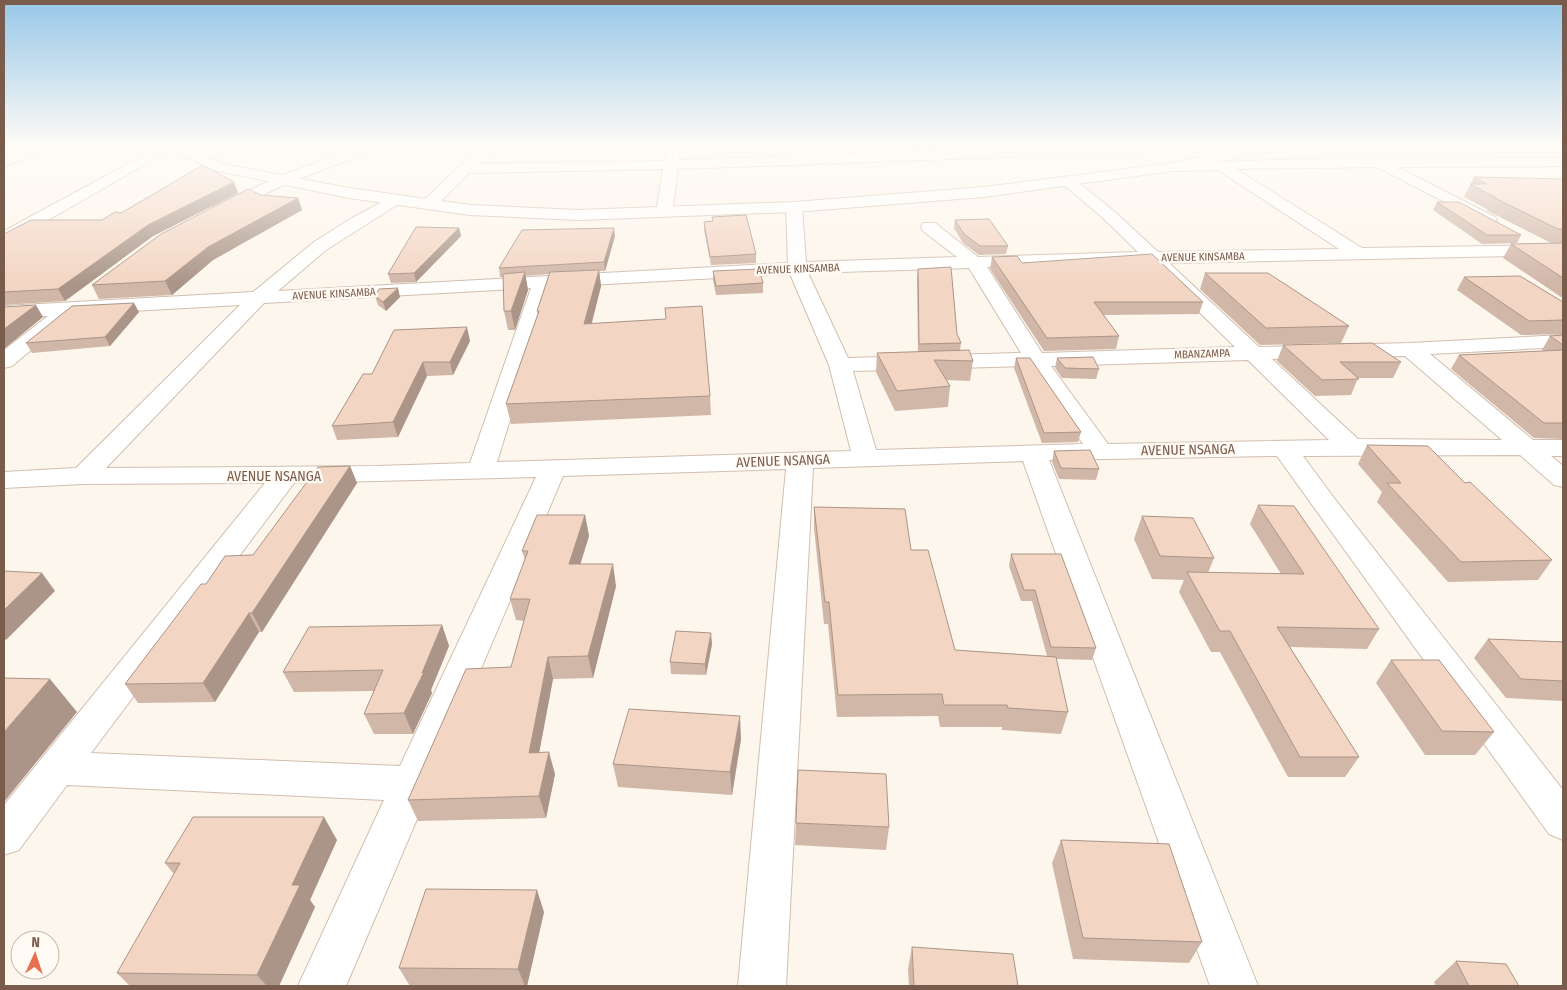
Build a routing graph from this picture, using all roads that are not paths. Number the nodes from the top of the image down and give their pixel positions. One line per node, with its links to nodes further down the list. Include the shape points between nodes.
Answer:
1 (87, 192): 18 (street)
2 (257, 192): 14 (street)
3 (352, 192): 10 (street)
4 (441, 192): 11 (street)
5 (667, 192): 13 (street)
6 (981, 192): 12 (street)
7 (1082, 192): 21 (street)
8 (1262, 192): 20 (street)
9 (1435, 192): 16 (street)
10 (396, 200): 11 (street); 27 (street, via 320,246)
11 (428, 205): 13 (street, via 517,214)
12 (794, 207): 13 (street); 24 (street)
13 (664, 213)
14 (210, 214)
15 (929, 227): 23 (street)
16 (1502, 227)
17 (1520, 236): 19 (street)
18 (4, 238)
19 (1555, 250): 20 (street, AVENUE KINSAMBA); 22 (street)
20 (1359, 254): 21 (street, AVENUE KINSAMBA)
21 (1153, 258): 23 (street, AVENUE KINSAMBA); 32 (street)
22 (1563, 259)
23 (975, 264): 24 (street, AVENUE KINSAMBA); 33 (street)
24 (797, 268): 25 (street, AVENUE KINSAMBA); 35 (street)
25 (543, 282): 27 (street, AVENUE KINSAMBA); 45 (street)
26 (92, 292): 28 (street)
27 (258, 298): 28 (street, AVENUE KINSAMBA); 46 (street)
28 (70, 309): 29 (street, AVENUE KINSAMBA); 34 (street)
29 (4, 312)
30 (1563, 341): 31 (street, MBANZAMPA)
31 (1410, 349): 32 (street, MBANZAMPA); 37 (street)
32 (1252, 352): 33 (street, MBANZAMPA); 36 (street)
33 (1035, 359): 35 (street, MBANZAMPA); 40 (street)
34 (4, 361)
35 (840, 365): 42 (street)
36 (1351, 447): 37 (street, AVENUE NSANGA); 39 (street, AVENUE NSANGA)
37 (1528, 448): 38 (street, AVENUE NSANGA); 48 (street)
38 (1563, 448)
39 (1285, 449): 40 (street, AVENUE NSANGA); 52 (street)
40 (1101, 452): 41 (street, AVENUE NSANGA)
41 (1033, 453): 42 (street, AVENUE NSANGA); 56 (street)
42 (866, 458): 43 (street, AVENUE NSANGA)
43 (800, 461): 44 (street, AVENUE NSANGA); 55 (street)
44 (553, 468): 45 (street, AVENUE NSANGA); 51 (street)
45 (481, 470): 47 (street, AVENUE NSANGA)
46 (83, 476): 47 (street, AVENUE NSANGA); 49 (street, AVENUE NSANGA)
47 (285, 476): 50 (street)
48 (1563, 479)
49 (6, 482)
50 (57, 768): 51 (street); 53 (street)
51 (412, 784): 54 (street)
52 (1563, 821)
53 (4, 836)
54 (322, 986)
55 (762, 986)
56 (1234, 986)

